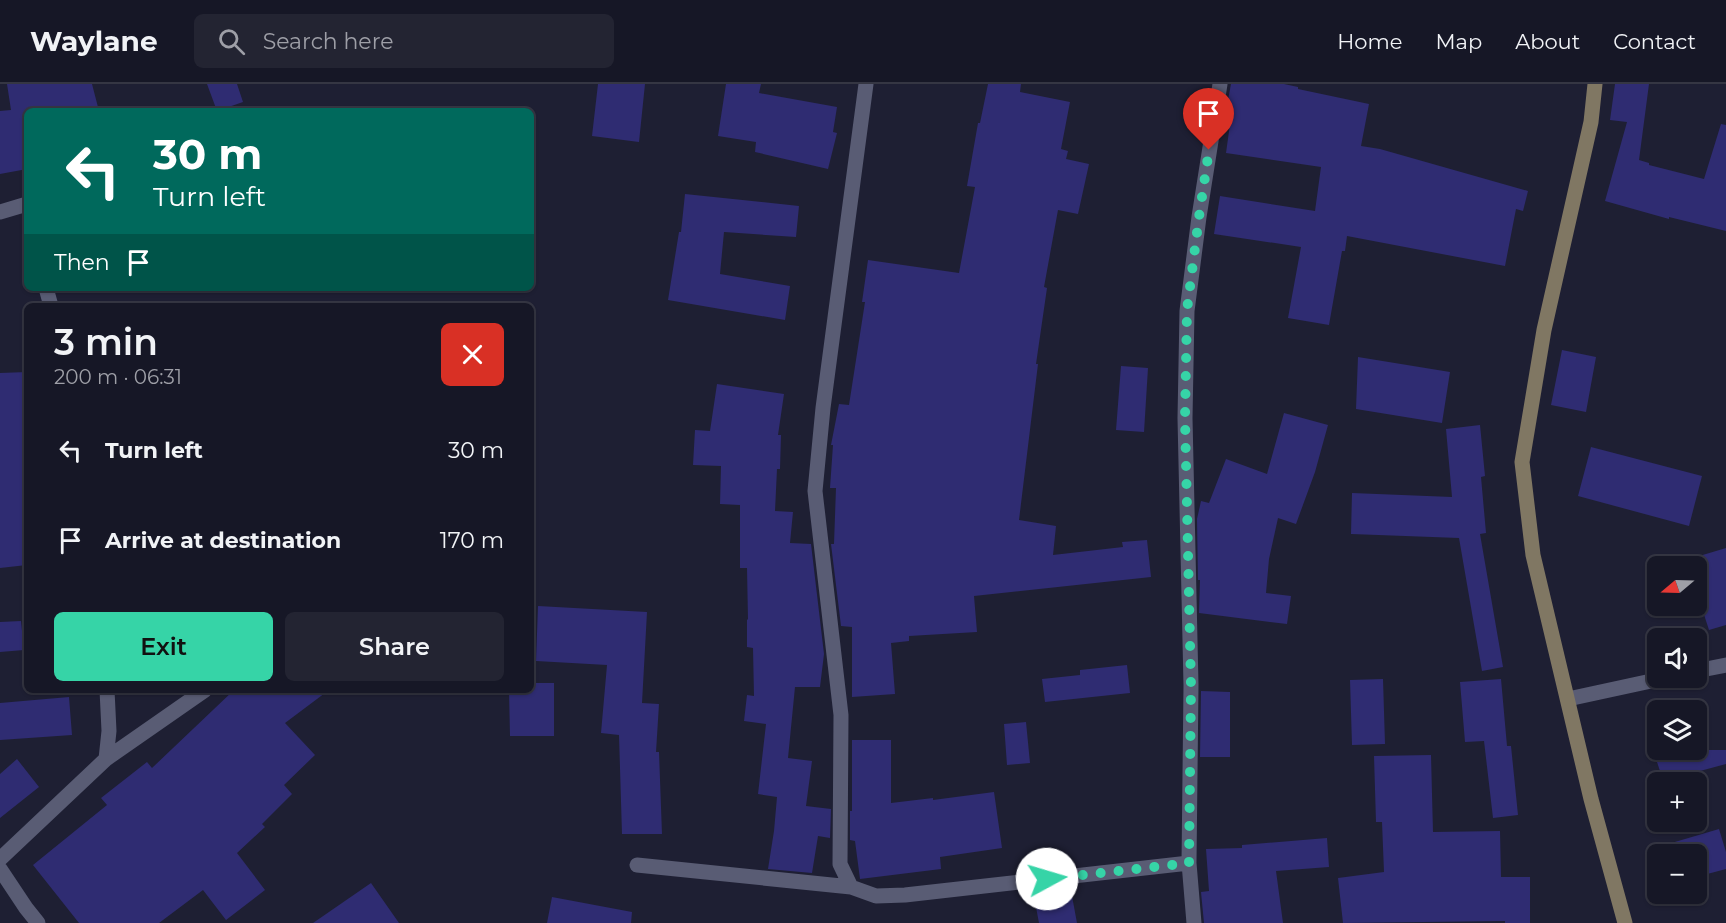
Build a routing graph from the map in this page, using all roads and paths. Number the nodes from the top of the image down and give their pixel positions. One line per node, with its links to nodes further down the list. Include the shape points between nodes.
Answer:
1 (866, 84): 17 (street, via 815,491 841,715 840,864)
2 (1220, 84): 14 (street, via 1187,310)
3 (1595, 84): 11 (street, via 1591,122 1544,330 1522,462 1533,555)
4 (24, 205): 5 (street)
5 (0, 212)
6 (1726, 664): 7 (street)
7 (1707, 668)
8 (1647, 682): 11 (street)
9 (107, 693): 12 (street)
10 (201, 693): 12 (street)
11 (1568, 699): 20 (street)
12 (106, 759): 13 (street)
13 (0, 859)
14 (1189, 863): 17 (street, via 905,895 876,896); 19 (street)
15 (637, 865): 17 (street)
16 (0, 869): 18 (street)
17 (851, 887)
18 (38, 923)
19 (1194, 923)
20 (1625, 923)

